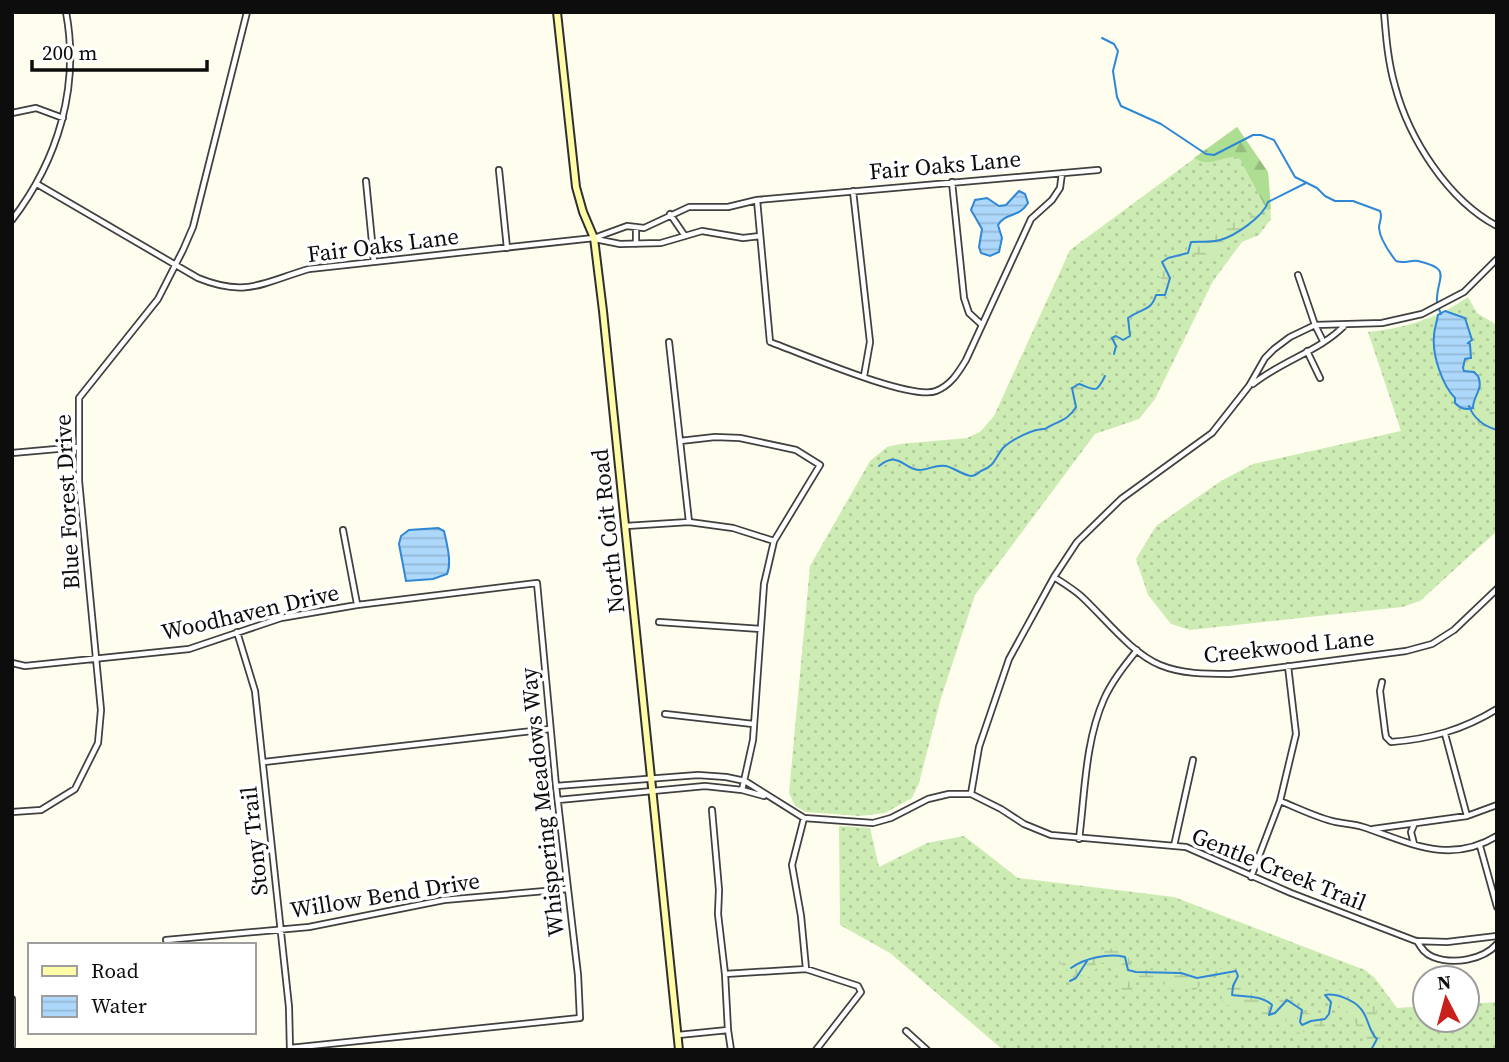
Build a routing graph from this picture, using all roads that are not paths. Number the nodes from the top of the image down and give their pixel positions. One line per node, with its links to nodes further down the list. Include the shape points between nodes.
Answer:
1 (66, 12): 6 (street, via 71,58)
2 (247, 12): 26 (street, Blue Forest Drive, via 193,227)
3 (557, 12): 21 (street, North Coit Road, via 576,187)
4 (1384, 12): 17 (street, via 1395,89 1419,144 1455,193)
5 (12, 113): 6 (street, via 36,108)
6 (63, 118): 12 (street)
7 (499, 170): 23 (street)
8 (1098, 170): 9 (street, Fair Oaks Lane)
9 (1062, 173): 11 (street, Fair Oaks Lane); 28 (street, via 1052,201 1031,219)
10 (366, 181): 25 (street)
11 (952, 181): 13 (street, Fair Oaks Lane); 28 (street, via 964,298 969,313)
12 (37, 184): 16 (street); 26 (street, Fair Oaks Lane)
13 (853, 191): 14 (street, Fair Oaks Lane); 34 (street, via 870,342)
14 (757, 200): 15 (street, Fair Oaks Lane, via 689,207); 20 (street)
15 (670, 214): 18 (street, Fair Oaks Lane, via 644,228); 19 (street)
16 (12, 220)
17 (1497, 226)
18 (636, 227): 21 (street, Fair Oaks Lane); 22 (street)
19 (685, 236): 20 (street, Fair Oaks Lane, via 702,231); 22 (street, Fair Oaks Lane)
20 (760, 236): 34 (street, via 770,342)
21 (594, 239): 22 (street, Fair Oaks Lane); 23 (street, Fair Oaks Lane); 41 (street, North Coit Road)
22 (636, 244)
23 (506, 248): 25 (street, Fair Oaks Lane)
24 (1497, 259): 29 (street, via 1476,281 1434,309 1392,322)
25 (374, 262): 26 (street, Fair Oaks Lane, via 309,269 270,284 245,287 212,284)
26 (176, 265): 38 (street, Blue Forest Drive, via 158,299 79,398)
27 (1298, 275): 30 (street)
28 (981, 324): 34 (street, via 953,381 934,392 903,390)
29 (1346, 324): 30 (street); 31 (street)
30 (1315, 325): 31 (street); 36 (street, via 1273,349)
31 (1323, 341): 33 (street)
32 (669, 342): 37 (street)
33 (1307, 351): 35 (street); 36 (street)
34 (864, 376)
35 (1320, 378)
36 (1249, 386): 44 (street, via 1212,433 1121,499 1077,541)
37 (680, 441): 40 (street); 43 (street, via 740,438 796,450 820,465)
38 (79, 447): 39 (street); 52 (street, Blue Forest Drive)
39 (12, 453)
40 (689, 522): 41 (street); 43 (street, via 733,528)
41 (626, 526): 63 (street, North Coit Road)
42 (343, 530): 47 (street)
43 (774, 541): 49 (street, via 764,584)
44 (1054, 577): 51 (street, Creekwood Lane); 68 (street, via 1009,659 979,747)
45 (537, 583): 47 (street, Woodhaven Drive); 59 (street, Whispering Meadows Way)
46 (1496, 591): 54 (street, Creekwood Lane, via 1432,644)
47 (357, 604): 50 (street, Woodhaven Drive, via 281,618)
48 (659, 622): 49 (street)
49 (761, 629): 58 (street)
50 (237, 632): 52 (street, Woodhaven Drive, via 189,649); 62 (street, Stony Trail, via 255,691)
51 (1137, 650): 54 (street, Creekwood Lane, via 1157,664 1193,673 1230,674); 80 (street, via 1116,677 1098,715)
52 (97, 659): 53 (street, Woodhaven Drive, via 26,666); 74 (street, Blue Forest Drive, via 101,710 97,743 75,789 41,810)
53 (12, 663)
54 (1288, 666): 71 (street, via 1296,734)
55 (1382, 682): 60 (street, via 1386,737 1391,742)
56 (1497, 709): 60 (street)
57 (665, 714): 58 (street)
58 (754, 724): 64 (street)
59 (551, 729): 62 (street); 65 (street, Whispering Meadows Way)
60 (1445, 734): 75 (street)
61 (1193, 760): 82 (street)
62 (264, 761): 87 (street, Stony Trail)
63 (652, 778): 64 (street, via 698,775); 65 (street); 67 (street, North Coit Road)
64 (745, 781): 66 (street); 69 (street)
65 (556, 786): 70 (street, Whispering Meadows Way)
66 (742, 790): 67 (street, via 705,786); 69 (street)
67 (653, 791): 70 (street); 97 (street, North Coit Road)
68 (971, 794): 76 (street, via 928,799 873,823); 80 (street, Gentle Creek Trail, via 1024,824 1051,835)
69 (772, 797): 76 (street)
70 (558, 800): 85 (street, Whispering Meadows Way)
71 (1280, 801): 78 (street); 84 (street)
72 (1497, 805): 75 (street)
73 (712, 810): 93 (street)
74 (12, 812)
75 (1467, 816): 77 (street)
76 (804, 818): 92 (street, via 792,865)
77 (1415, 825): 78 (street); 81 (street, via 1411,832)
78 (1368, 829): 81 (street)
79 (1497, 836): 83 (street)
80 (1079, 839): 82 (street, Gentle Creek Trail)
81 (1414, 845): 83 (street, via 1439,851)
82 (1174, 846): 84 (street, Gentle Creek Trail, via 1186,847)
83 (1480, 846): 86 (street)
84 (1251, 877): 90 (street, Gentle Creek Trail)
85 (569, 889): 87 (street, Willow Bend Drive, via 444,900); 99 (street, Whispering Meadows Way, via 580,1018)
86 (1497, 907)
87 (281, 929): 89 (street, Willow Bend Drive); 99 (street, Stony Trail)
88 (1497, 936): 90 (street, Gentle Creek Trail)
89 (166, 940)
90 (1416, 940): 91 (street, Gentle Creek Trail, via 1434,958 1456,960 1478,957)
91 (1497, 944)
92 (806, 969): 93 (street); 102 (street, via 858,985 861,992)
93 (725, 974): 95 (street)
94 (12, 999): 98 (street)
95 (728, 1030): 97 (street); 101 (street)
96 (906, 1031): 103 (street)
97 (678, 1035): 100 (street, North Coit Road)
98 (12, 1046)
99 (290, 1049)
100 (680, 1050)
101 (731, 1050)
102 (816, 1050)
103 (927, 1050)

